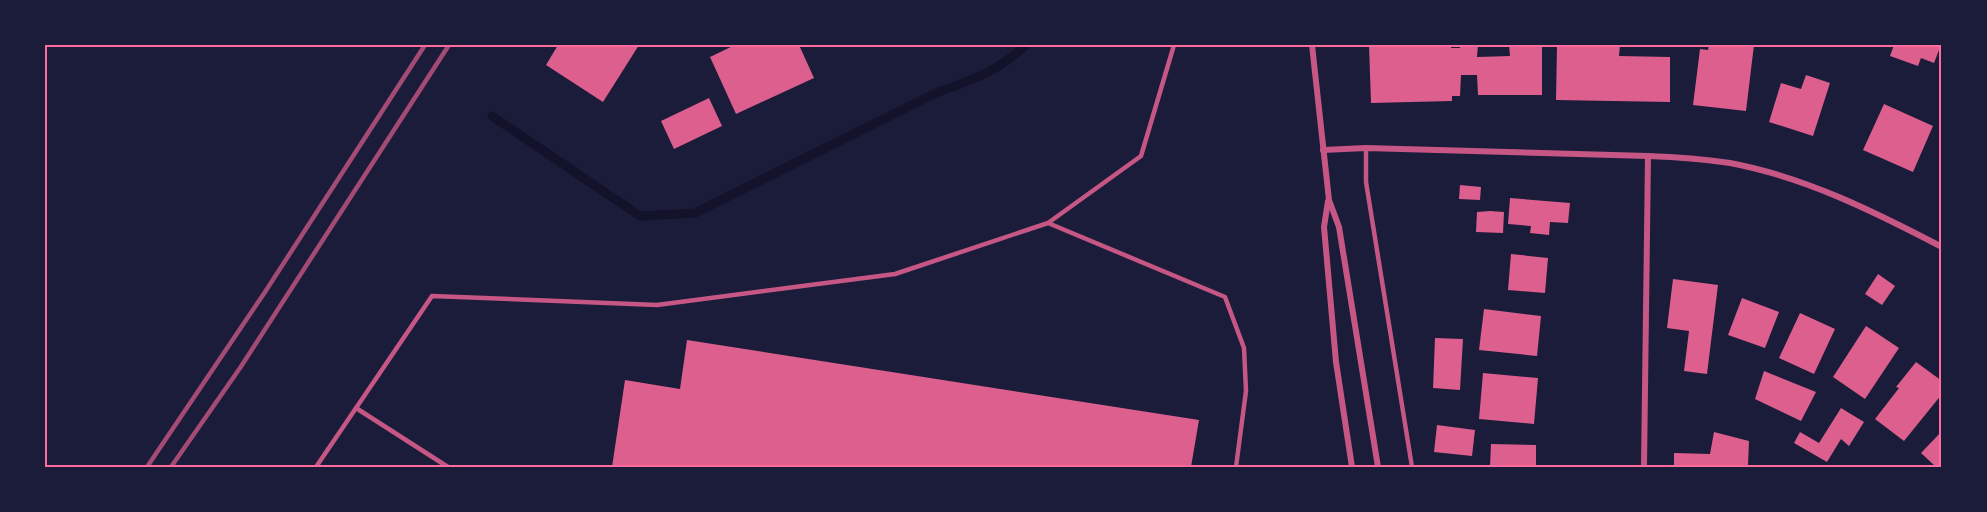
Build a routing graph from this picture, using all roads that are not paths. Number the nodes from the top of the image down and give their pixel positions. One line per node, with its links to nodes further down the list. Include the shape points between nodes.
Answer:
1 (1174, 45): 7 (lane, via 1141,156)
2 (1311, 45): 4 (street)
3 (1366, 148): 4 (street); 5 (street); 15 (lane, via 1366,182)
4 (1323, 150): 6 (street)
5 (1648, 156): 8 (street, via 1731,164 1815,187); 16 (street)
6 (1329, 200): 13 (street, via 1324,227 1336,362); 14 (street, via 1339,226)
7 (1048, 223): 9 (lane, via 895,274 657,305 432,296); 12 (lane, via 1225,297 1244,348 1246,391)
8 (1942, 247)
9 (356, 408): 10 (lane); 11 (lane)
10 (316, 467)
11 (448, 467)
12 (1236, 467)
13 (1352, 467)
14 (1378, 467)
15 (1412, 467)
16 (1644, 467)

